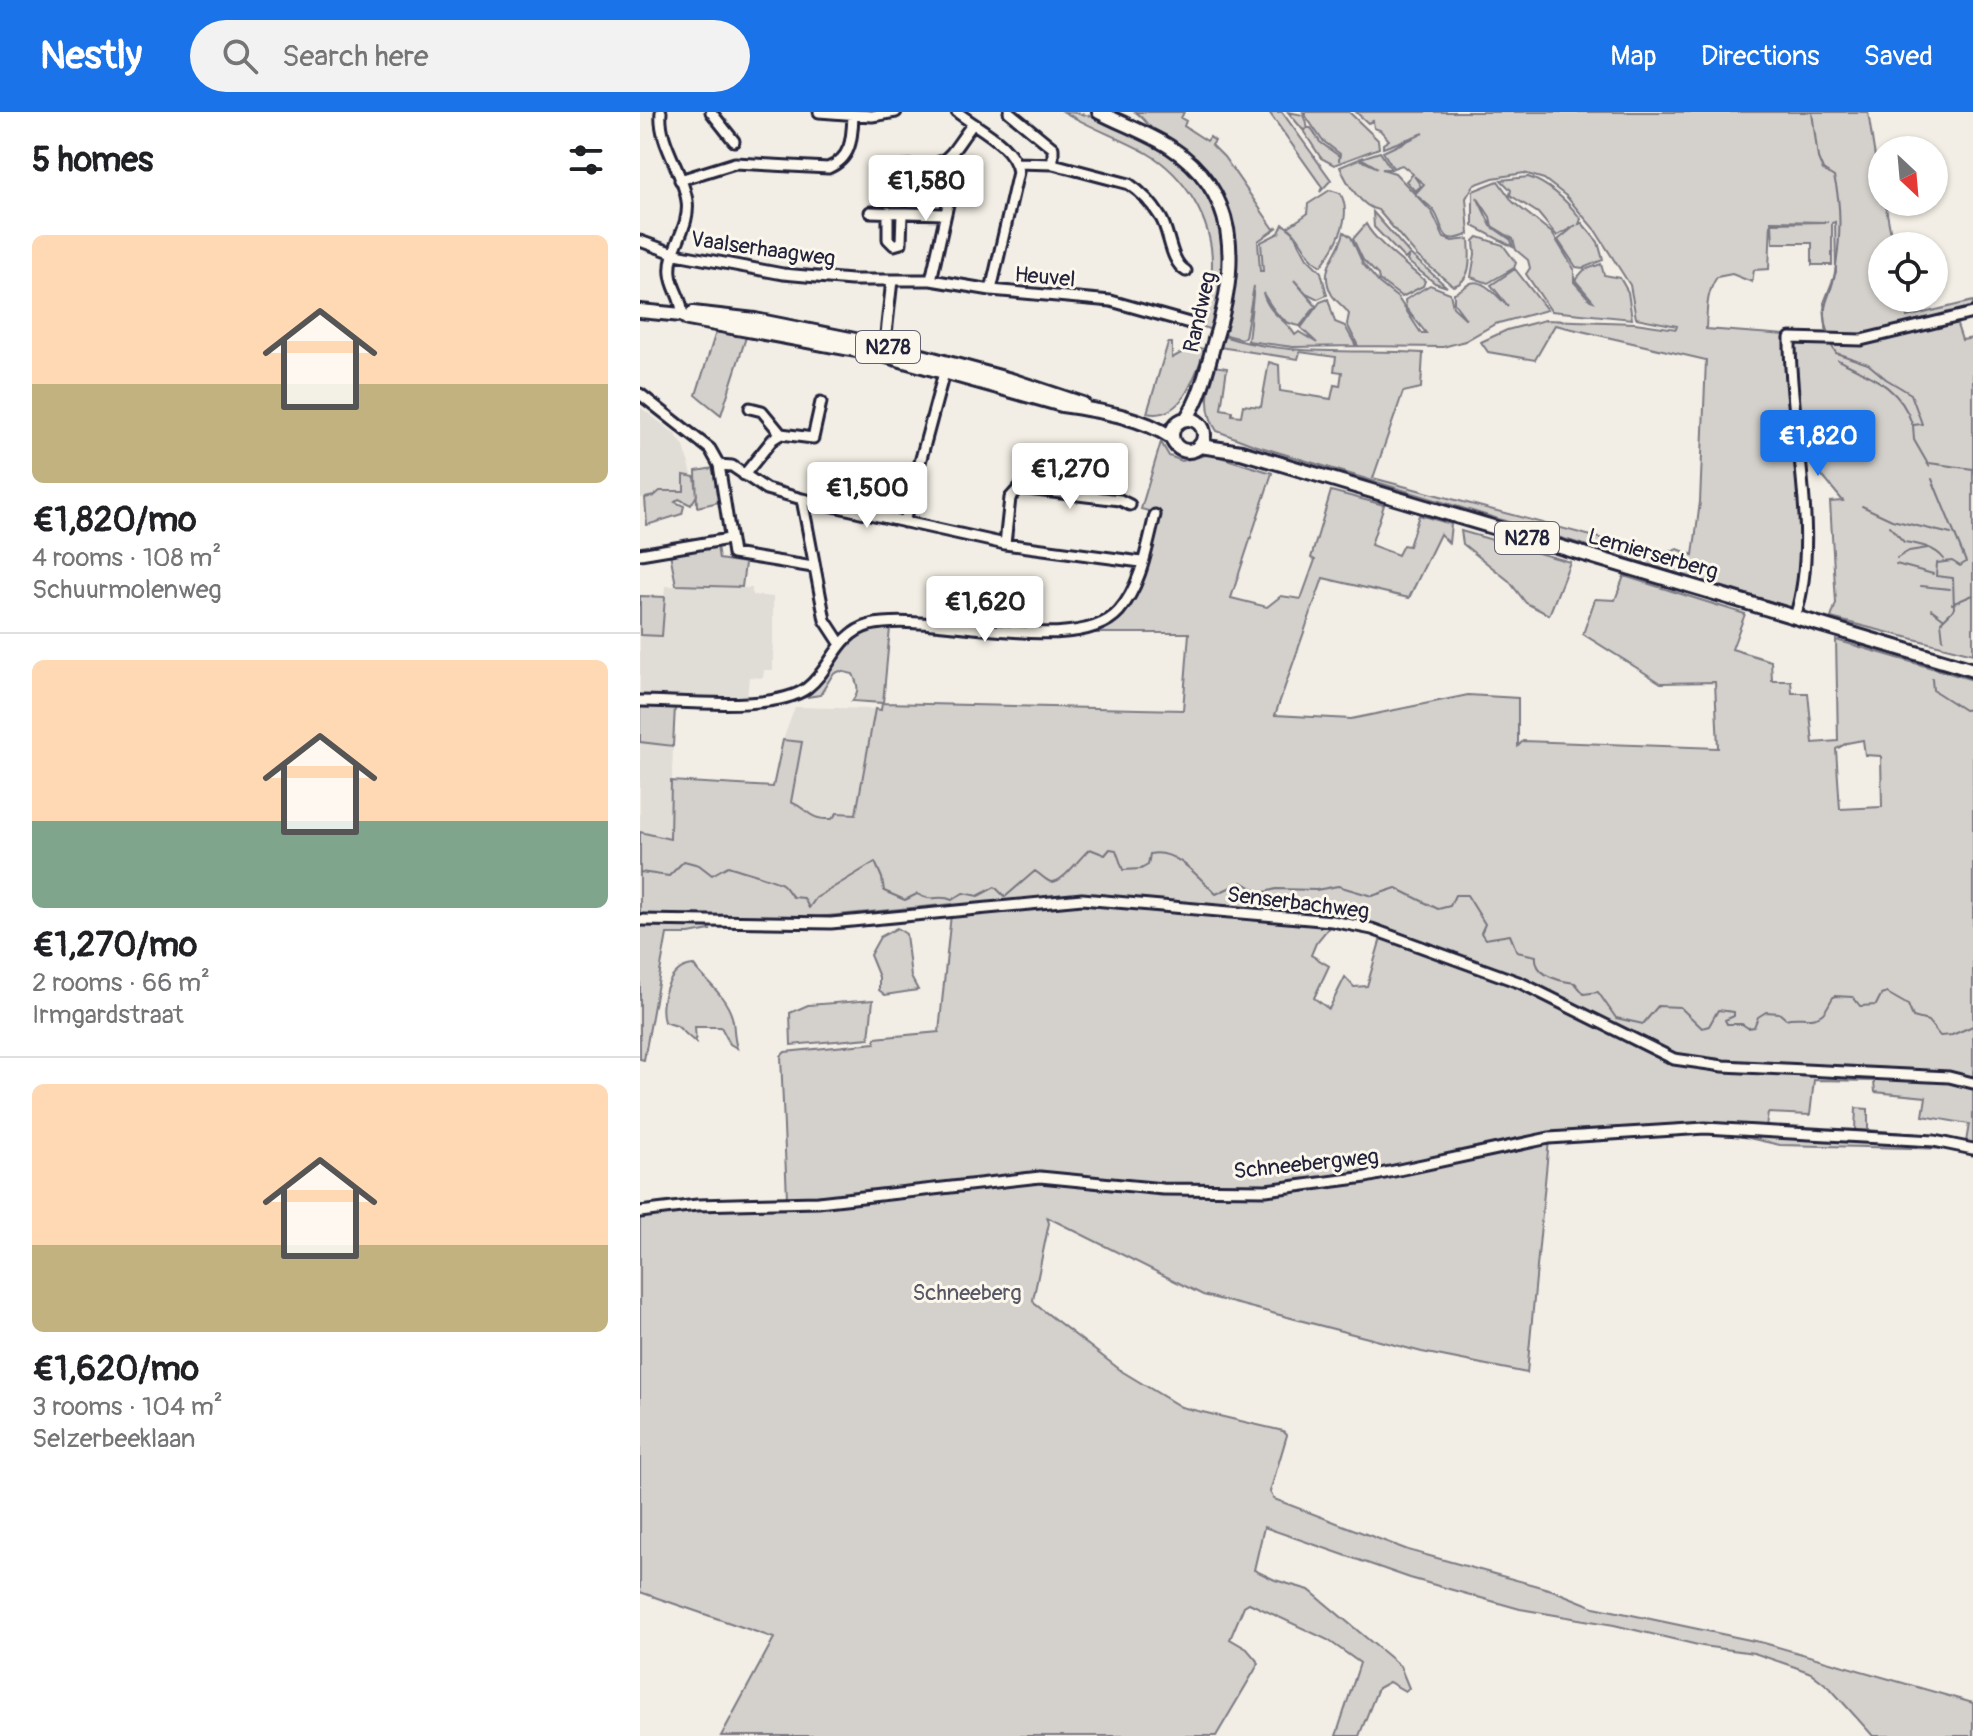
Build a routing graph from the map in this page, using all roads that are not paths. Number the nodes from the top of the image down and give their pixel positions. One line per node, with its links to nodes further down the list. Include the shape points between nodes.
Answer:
1 (670, 112): 9 (street)
2 (711, 112): 12 (street)
3 (819, 112): 10 (street)
4 (896, 112): 8 (street)
5 (957, 112): 11 (street)
6 (1009, 112): 14 (street, via 1053,148)
7 (1099, 112): 37 (main road, Randweg, via 1181,155 1207,182 1224,216 1230,281)
8 (881, 114): 10 (street)
9 (660, 115): 17 (street)
10 (853, 115): 17 (street, via 849,150 828,168 727,163)
11 (972, 125): 13 (street, via 1006,148); 15 (street, via 938,166)
12 (734, 141)
13 (1017, 163): 14 (street); 27 (street)
14 (1053, 164): 24 (street, via 1138,190 1162,219)
15 (907, 166)
16 (955, 173): 21 (street)
17 (680, 180): 23 (street, via 688,214)
18 (870, 212): 19 (street)
19 (888, 212): 20 (street); 20 (street, via 888,239 894,245 901,243)
20 (902, 213): 21 (street)
21 (945, 214): 26 (street)
22 (640, 241): 23 (street, Vaalserhaagweg)
23 (676, 254): 25 (street, Vaalserhaagweg, via 783,274); 30 (street, via 671,276)
24 (1186, 271)
25 (892, 280): 26 (street, Heuvel); 32 (street)
26 (931, 280): 27 (street, Heuvel)
27 (991, 290): 31 (street, Heuvel, via 1111,301)
28 (640, 311): 30 (main road, N278)
29 (1973, 313): 50 (street, via 1861,340 1790,338 1804,567)
30 (682, 315): 32 (main road, N278, via 739,318)
31 (1193, 324)
32 (884, 351): 33 (main road, N278)
33 (946, 366): 37 (main road, N278, via 1147,424); 44 (street)
34 (640, 394): 39 (street, via 710,449)
35 (821, 402): 38 (street, via 813,438)
36 (750, 408): 38 (street, via 762,411)
37 (1189, 430): 50 (main road, Lemierserberg / N278, via 1229,448)
38 (781, 434): 40 (street)
39 (719, 465): 40 (street); 45 (street)
40 (744, 475): 41 (street, via 766,489)
41 (802, 499): 44 (street); 49 (street)
42 (1130, 505): 46 (street, via 1019,488 1010,498)
43 (1155, 515): 48 (street)
44 (904, 522): 46 (street)
45 (729, 539): 47 (street); 49 (street, via 736,556)
46 (1005, 544): 48 (street)
47 (640, 554)
48 (1141, 562): 51 (street, via 1134,589 1120,610 1080,633 889,624 866,627)
49 (813, 567): 51 (street, via 825,620)
50 (1795, 617): 52 (main road, Lemierserberg / N278)
51 (840, 643): 53 (street, via 812,684 791,698)
52 (1973, 670)
53 (640, 701)
54 (640, 920): 55 (street, Senserbachweg, via 831,923 1082,899 1337,921 1521,983 1683,1061 1924,1075)
55 (1973, 1083)
56 (1973, 1149): 57 (street, Schneebergweg, via 1934,1141 1705,1128 1549,1138 1366,1177 1266,1190 1163,1189 1040,1177 818,1202)
57 (640, 1212)

